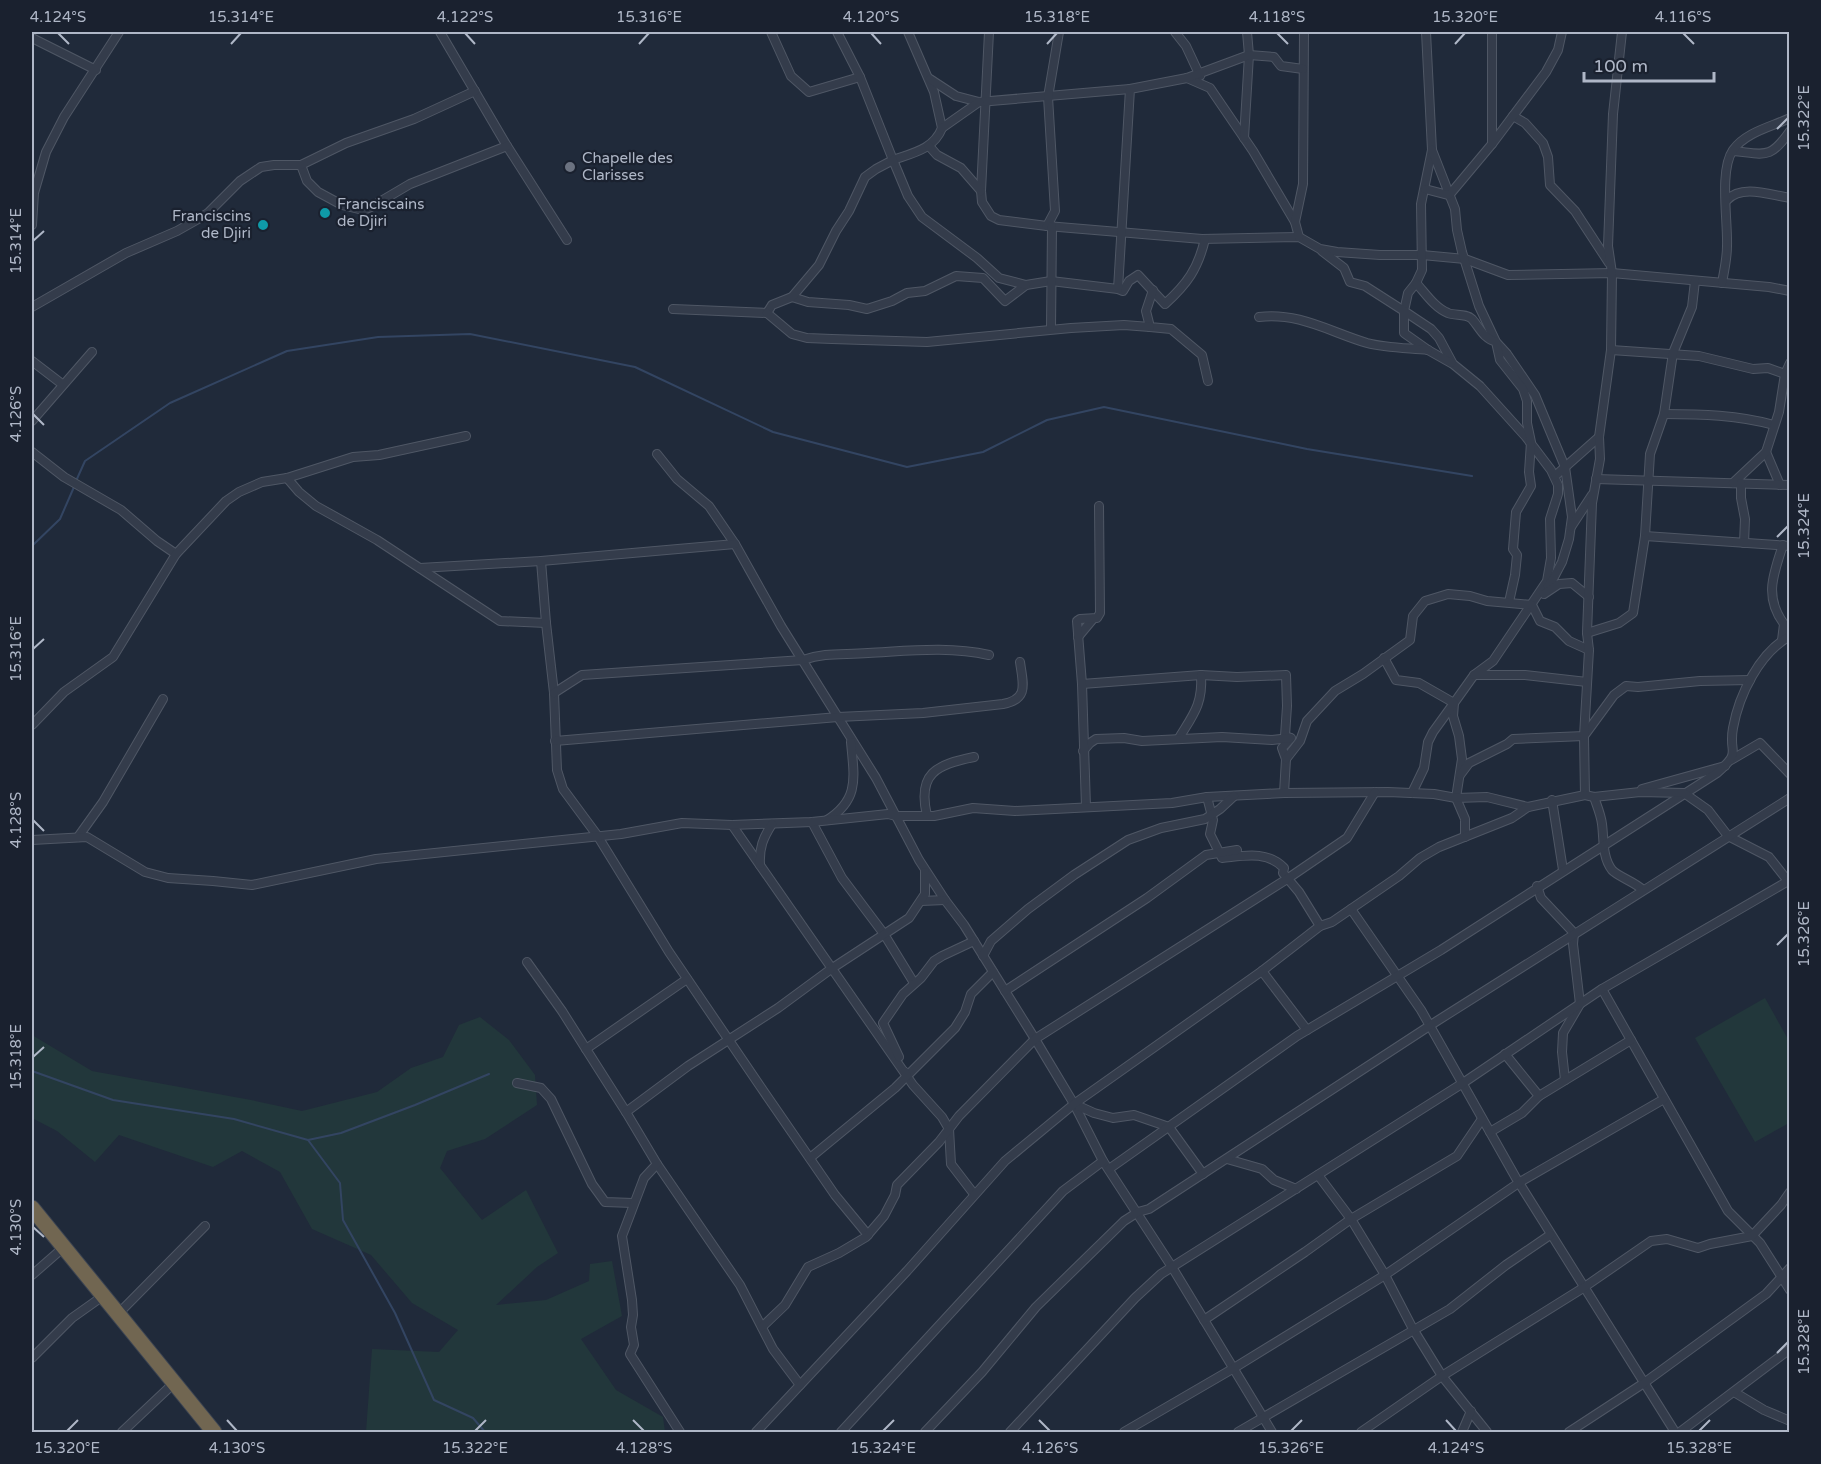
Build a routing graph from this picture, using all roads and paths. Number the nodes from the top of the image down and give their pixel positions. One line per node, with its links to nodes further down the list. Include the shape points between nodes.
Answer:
1 (118, 32): 18 (street)
2 (440, 32): 25 (street)
3 (771, 32): 20 (street, via 791,76 809,92)
4 (837, 32): 20 (street)
5 (908, 32): 21 (street)
6 (989, 32): 27 (street)
7 (1059, 32): 26 (street)
8 (1175, 32): 19 (street)
9 (1247, 32): 16 (street)
10 (1304, 32): 17 (street)
11 (1426, 32): 36 (street)
12 (1492, 32): 33 (street)
13 (1562, 32): 28 (street, via 1550,65)
14 (1622, 32): 56 (street, via 1613,114 1608,246)
15 (32, 38): 18 (street)
16 (1248, 55): 17 (street, via 1274,57 1281,66); 19 (street); 32 (street)
17 (1303, 69): 46 (street, via 1303,184)
18 (96, 70): 40 (street)
19 (1199, 74): 22 (street); 23 (street)
20 (860, 77): 38 (street)
21 (927, 77): 27 (street, via 956,96); 30 (street)
22 (1187, 78): 23 (street); 24 (street)
23 (1207, 86): 32 (street)
24 (1130, 89): 26 (street); 49 (street)
25 (476, 91): 34 (street); 39 (street)
26 (1048, 97): 27 (street); 48 (street, via 1055,211)
27 (982, 101): 30 (street); 42 (street)
28 (1513, 116): 33 (street); 56 (street, via 1543,143 1550,185 1575,210)
29 (1790, 118): 37 (street, via 1756,132)
30 (942, 128): 35 (street)
31 (1790, 131): 37 (street, via 1772,152)
32 (1244, 139): 46 (street)
33 (1492, 144): 43 (street)
34 (507, 146): 39 (street, via 410,184 363,210 342,205 318,192 306,181); 52 (street)
35 (929, 146): 38 (street); 42 (street, via 960,168)
36 (1432, 150): 41 (street); 43 (street)
37 (1733, 151): 45 (street, via 1725,171)
38 (893, 160): 61 (street, via 922,217 999,278); 65 (street, via 865,177 819,265)
39 (301, 165): 66 (street, via 261,167 200,219 126,254)
40 (34, 174): 47 (street)
41 (1425, 189): 43 (street); 54 (street, via 1421,204)
42 (981, 191): 48 (street, via 982,202 991,216)
43 (1448, 195): 55 (street, via 1455,209)
44 (1790, 198): 45 (street, via 1744,191)
45 (1727, 200): 60 (street, via 1727,251)
46 (1295, 222): 50 (street)
47 (32, 225)
48 (1050, 226): 49 (street); 57 (street)
49 (1121, 233): 51 (street); 62 (street)
50 (1299, 237): 51 (street); 53 (street)
51 (1205, 239): 63 (street, via 1185,286 1165,304)
52 (567, 240)
53 (1320, 249): 54 (street); 68 (street, via 1344,268 1350,282 1365,286)
54 (1422, 255): 55 (street); 59 (street, via 1422,270)
55 (1465, 259): 56 (street, via 1508,275); 73 (street, via 1479,306)
56 (1611, 269): 58 (street); 75 (street)
57 (1051, 281): 61 (street); 62 (street); 72 (street)
58 (1695, 281): 60 (street); 77 (street, via 1692,307)
59 (1416, 283): 68 (street, via 1408,293); 73 (street, via 1438,307 1471,319 1485,336)
60 (1722, 283): 64 (street)
61 (1026, 285): 65 (street, via 1005,301 983,278 956,276 925,291 907,293 867,309)
62 (1118, 289): 63 (street, via 1123,291 1138,275)
63 (1153, 290): 71 (street, via 1146,311)
64 (1790, 291)
65 (792, 297): 69 (street, via 772,305)
66 (32, 307)
67 (673, 309): 69 (street)
68 (1404, 311): 74 (street, via 1404,333); 80 (street, via 1431,329)
69 (767, 313): 72 (street, via 792,334 807,338 927,342)
70 (1259, 317): 74 (street, via 1294,317 1369,344)
71 (1150, 327): 72 (street); 82 (street, via 1171,329 1202,355)
72 (1050, 329)
73 (1496, 342): 89 (street, via 1500,360 1523,389); 93 (street, via 1535,395)
74 (1428, 350): 80 (street)
75 (1611, 350): 77 (street); 88 (street)
76 (92, 352): 83 (street)
77 (1673, 353): 81 (street); 84 (street)
78 (32, 361): 83 (street)
79 (1790, 363): 81 (street)
80 (1453, 364): 89 (street, via 1480,386)
81 (1785, 374): 86 (street)
82 (1208, 381)
83 (62, 384): 85 (street)
84 (1664, 414): 86 (street, via 1711,415); 97 (street, via 1650,454)
85 (32, 421)
86 (1774, 424): 91 (street)
87 (466, 436): 95 (street, via 353,457)
88 (1599, 437): 93 (street); 96 (street)
89 (1531, 442): 94 (street); 113 (street, via 1531,486 1516,512 1517,555)
90 (32, 452): 108 (street, via 83,489 121,510)
91 (1766, 452): 98 (street); 99 (street)
92 (657, 454): 106 (street, via 677,479 709,506)
93 (1565, 467): 94 (street); 103 (street)
94 (1555, 476): 112 (street, via 1558,494 1550,519 1551,569)
95 (286, 478): 108 (street, via 261,482 232,496); 110 (street, via 315,506)
96 (1596, 478): 97 (street); 101 (street)
97 (1647, 480): 98 (street); 104 (street)
98 (1737, 483): 99 (street); 105 (street, via 1745,519)
99 (1780, 485): 100 (street)
100 (1790, 485)
101 (1593, 492): 103 (street); 111 (street)
102 (1099, 506): 126 (street, via 1100,613 1097,618 1077,621)
103 (1570, 528): 112 (street, via 1562,562)
104 (1645, 536): 105 (street); 115 (street, via 1633,614)
105 (1744, 543): 107 (street)
106 (735, 544): 109 (street); 120 (street)
107 (1786, 546): 116 (street, via 1772,580 1775,613 1784,624)
108 (176, 554): 131 (street, via 114,657 64,692)
109 (541, 561): 110 (street); 114 (street)
110 (420, 568): 114 (street, via 501,621)
111 (1588, 597): 112 (street, via 1572,583 1559,584); 115 (street)
112 (1534, 601): 113 (street); 117 (street, via 1540,621); 123 (street, via 1493,661)
113 (1509, 602): 119 (street, via 1448,594 1425,601 1413,616 1410,640)
114 (546, 623): 127 (street)
115 (1587, 633): 117 (street)
116 (1786, 638): 124 (street, via 1763,659)
117 (1589, 650): 125 (street)
118 (989, 655): 120 (street, via 953,649 836,653)
119 (1384, 658): 129 (street, via 1396,680 1419,684); 139 (street, via 1335,691 1307,721 1300,741)
120 (802, 660): 127 (street, via 582,675); 130 (street)
121 (1020, 662): 130 (street, via 1021,695 1014,702 923,713)
122 (1201, 675): 126 (street); 133 (street, via 1202,693); 134 (street, via 1286,675 1285,736)
123 (1474, 675): 125 (street, via 1525,675); 129 (street)
124 (1750, 680): 132 (street, via 1626,686 1614,695); 140 (street, via 1734,725 1734,752)
125 (1587, 682): 132 (street)
126 (1082, 684): 137 (street)
127 (554, 693): 136 (street)
128 (163, 699): 165 (street)
129 (1454, 703): 142 (street, via 1462,759); 146 (street, via 1428,741 1424,768)
130 (838, 717): 135 (street); 136 (street)
131 (32, 725)
132 (1584, 736): 142 (street, via 1513,739 1469,764); 149 (street)
133 (1179, 738): 134 (street); 137 (street, via 1096,739)
134 (1291, 738): 139 (street, via 1282,748)
135 (850, 739): 157 (street); 160 (street, via 852,789 844,807)
136 (555, 741): 163 (street, via 563,789)
137 (1083, 751): 154 (street)
138 (974, 757): 158 (street, via 937,768 924,789)
139 (1286, 759): 145 (street)
140 (1728, 763): 141 (street, via 1760,743); 144 (street); 147 (street)
141 (1790, 774)
142 (1460, 776): 151 (street)
143 (1375, 792): 145 (street); 146 (street); 174 (street, via 1347,838)
144 (1684, 792): 147 (street); 164 (street, via 1708,810); 168 (street)
145 (1284, 793): 148 (street)
146 (1412, 793): 151 (street)
147 (1630, 793): 149 (street)
148 (1234, 796): 150 (street); 156 (street)
149 (1589, 796): 153 (street); 168 (street, via 1602,823)
150 (1207, 797): 154 (street, via 1173,803); 156 (street)
151 (1456, 798): 155 (street, via 1487,797); 166 (street, via 1465,819)
152 (1790, 798): 164 (street)
153 (1552, 801): 155 (street); 173 (street)
154 (1086, 807): 158 (street, via 1015,811 973,808)
155 (1527, 807): 166 (street, via 1512,818)
156 (1212, 815): 170 (street, via 1210,834); 185 (street, via 1128,840 1028,909 991,941)
157 (896, 816): 158 (street); 160 (street); 172 (street)
158 (927, 816)
159 (812, 822): 160 (street); 161 (street); 183 (street, via 842,878)
160 (824, 822)
161 (772, 824): 162 (street); 171 (street, via 759,851)
162 (732, 825): 163 (street, via 682,823); 171 (street)
163 (597, 835): 165 (street, via 376,859 252,885 168,879 139,869 90,838); 191 (street)
164 (1728, 836): 175 (street, via 1769,857); 177 (street)
165 (78, 837): 167 (street)
166 (1466, 837): 180 (street, via 1420,858)
167 (32, 840)
168 (1603, 844): 173 (street); 177 (street, via 1613,871)
169 (1237, 850): 170 (street)
170 (1218, 851): 174 (street, via 1222,858 1256,854 1266,858 1280,864); 194 (street)
171 (760, 866): 187 (street)
172 (925, 869): 178 (street); 179 (street, via 925,894)
173 (1563, 870): 176 (street)
174 (1287, 879): 181 (street); 199 (street)
175 (1789, 881): 193 (street)
176 (1538, 886): 182 (street, via 1541,898); 190 (street)
177 (1643, 890): 182 (street)
178 (945, 900): 179 (street); 184 (street)
179 (921, 901): 183 (street, via 909,918)
180 (1351, 909): 181 (street); 190 (street)
181 (1320, 926): 188 (street)
182 (1574, 933): 195 (street); 196 (street)
183 (884, 934): 187 (street); 192 (street)
184 (974, 941): 185 (street); 192 (street, via 934,961)
185 (983, 956): 189 (street)
186 (527, 962): 201 (street)
187 (831, 969): 198 (street); 203 (street)
188 (1262, 971): 197 (street); 209 (street)
189 (993, 972): 194 (street); 203 (street, via 971,994 955,1028)
190 (1398, 975): 196 (street); 197 (street)
191 (687, 979): 198 (street); 201 (street)
192 (914, 983): 203 (street, via 883,1023)
193 (1602, 989): 195 (street); 200 (street)
194 (1005, 991): 199 (street)
195 (1580, 1004): 202 (street); 204 (street, via 1563,1033)
196 (1430, 1026): 206 (street); 216 (street)
197 (1307, 1030): 212 (street)
198 (729, 1040): 210 (street); 215 (street)
199 (1035, 1040): 209 (street); 213 (street)
200 (1631, 1040): 204 (street); 208 (street)
201 (586, 1049): 210 (street)
202 (1505, 1054): 206 (street); 207 (street)
203 (907, 1076): 213 (street); 215 (street)
204 (1565, 1080): 207 (street)
205 (517, 1083): 226 (street, via 542,1088 551,1099 592,1184 605,1202)
206 (1463, 1083): 211 (street); 221 (street)
207 (1539, 1096): 214 (street, via 1521,1113)
208 (1664, 1099): 222 (street); 233 (street, via 1728,1211)
209 (1074, 1104): 212 (street, via 1113,1118 1134,1115); 217 (street); 225 (street, via 1005,1161)
210 (626, 1112): 218 (street)
211 (1482, 1119): 214 (street); 229 (street, via 1457,1156)
212 (1169, 1127): 219 (street); 220 (street)
213 (949, 1129): 225 (street, via 951,1164); 231 (street, via 897,1185 884,1216)
214 (1490, 1132): 222 (street)
215 (810, 1158): 231 (street)
216 (1227, 1159): 220 (street); 223 (street, via 1262,1169 1274,1180)
217 (1103, 1161): 219 (street); 262 (street, via 1063,1191)
218 (657, 1164): 226 (street, via 644,1178); 245 (street, via 740,1285)
219 (1109, 1169): 228 (street)
220 (1203, 1174): 228 (street, via 1149,1209)
221 (1318, 1175): 223 (street); 229 (street)
222 (1520, 1182): 232 (street); 238 (street)
223 (1296, 1189): 235 (street)
224 (1790, 1192): 233 (street)
225 (974, 1194): 253 (street)
226 (633, 1203): 260 (street, via 622,1236 633,1315 634,1345 630,1354)
227 (32, 1209): 234 (highway)
228 (1137, 1212): 235 (street); 263 (street, via 1036,1307)
229 (1351, 1219): 238 (street); 244 (street)
230 (205, 1226): 243 (street)
231 (868, 1235): 245 (street, via 808,1267 785,1305)
232 (1550, 1235): 240 (street); 246 (street, via 1450,1309)
233 (1752, 1236): 239 (street); 240 (street, via 1698,1248 1656,1239)
234 (64, 1247): 237 (street); 242 (highway)
235 (1172, 1267): 244 (street); 264 (street, via 1135,1298)
236 (1790, 1268): 239 (street)
237 (32, 1275)
238 (1385, 1275): 246 (street); 249 (street)
239 (1782, 1278): 241 (street); 252 (street, via 1766,1294)
240 (1583, 1288): 250 (street); 252 (street)
241 (1790, 1290)
242 (103, 1296): 243 (highway); 248 (street, via 72,1318)
243 (118, 1314): 251 (highway)
244 (1204, 1320): 249 (street)
245 (762, 1327): 253 (street)
246 (1413, 1329): 250 (street); 256 (street)
247 (1790, 1349): 254 (street)
248 (32, 1358)
249 (1234, 1368): 256 (street); 265 (street)
250 (1442, 1376): 255 (street); 268 (street)
251 (174, 1383): 258 (street); 259 (highway)
252 (1644, 1383): 271 (street); 272 (street)
253 (800, 1385): 261 (street)
254 (1734, 1392): 257 (street); 272 (street)
255 (1471, 1411): 269 (street); 270 (street)
256 (1263, 1417): 266 (street); 267 (street)
257 (1790, 1421)
258 (122, 1432)
259 (214, 1432)
260 (680, 1432)
261 (756, 1432)
262 (841, 1432)
263 (925, 1432)
264 (1010, 1432)
265 (1124, 1432)
266 (1238, 1432)
267 (1272, 1432)
268 (1361, 1432)
269 (1462, 1432)
270 (1486, 1432)
271 (1569, 1432)
272 (1677, 1432)

